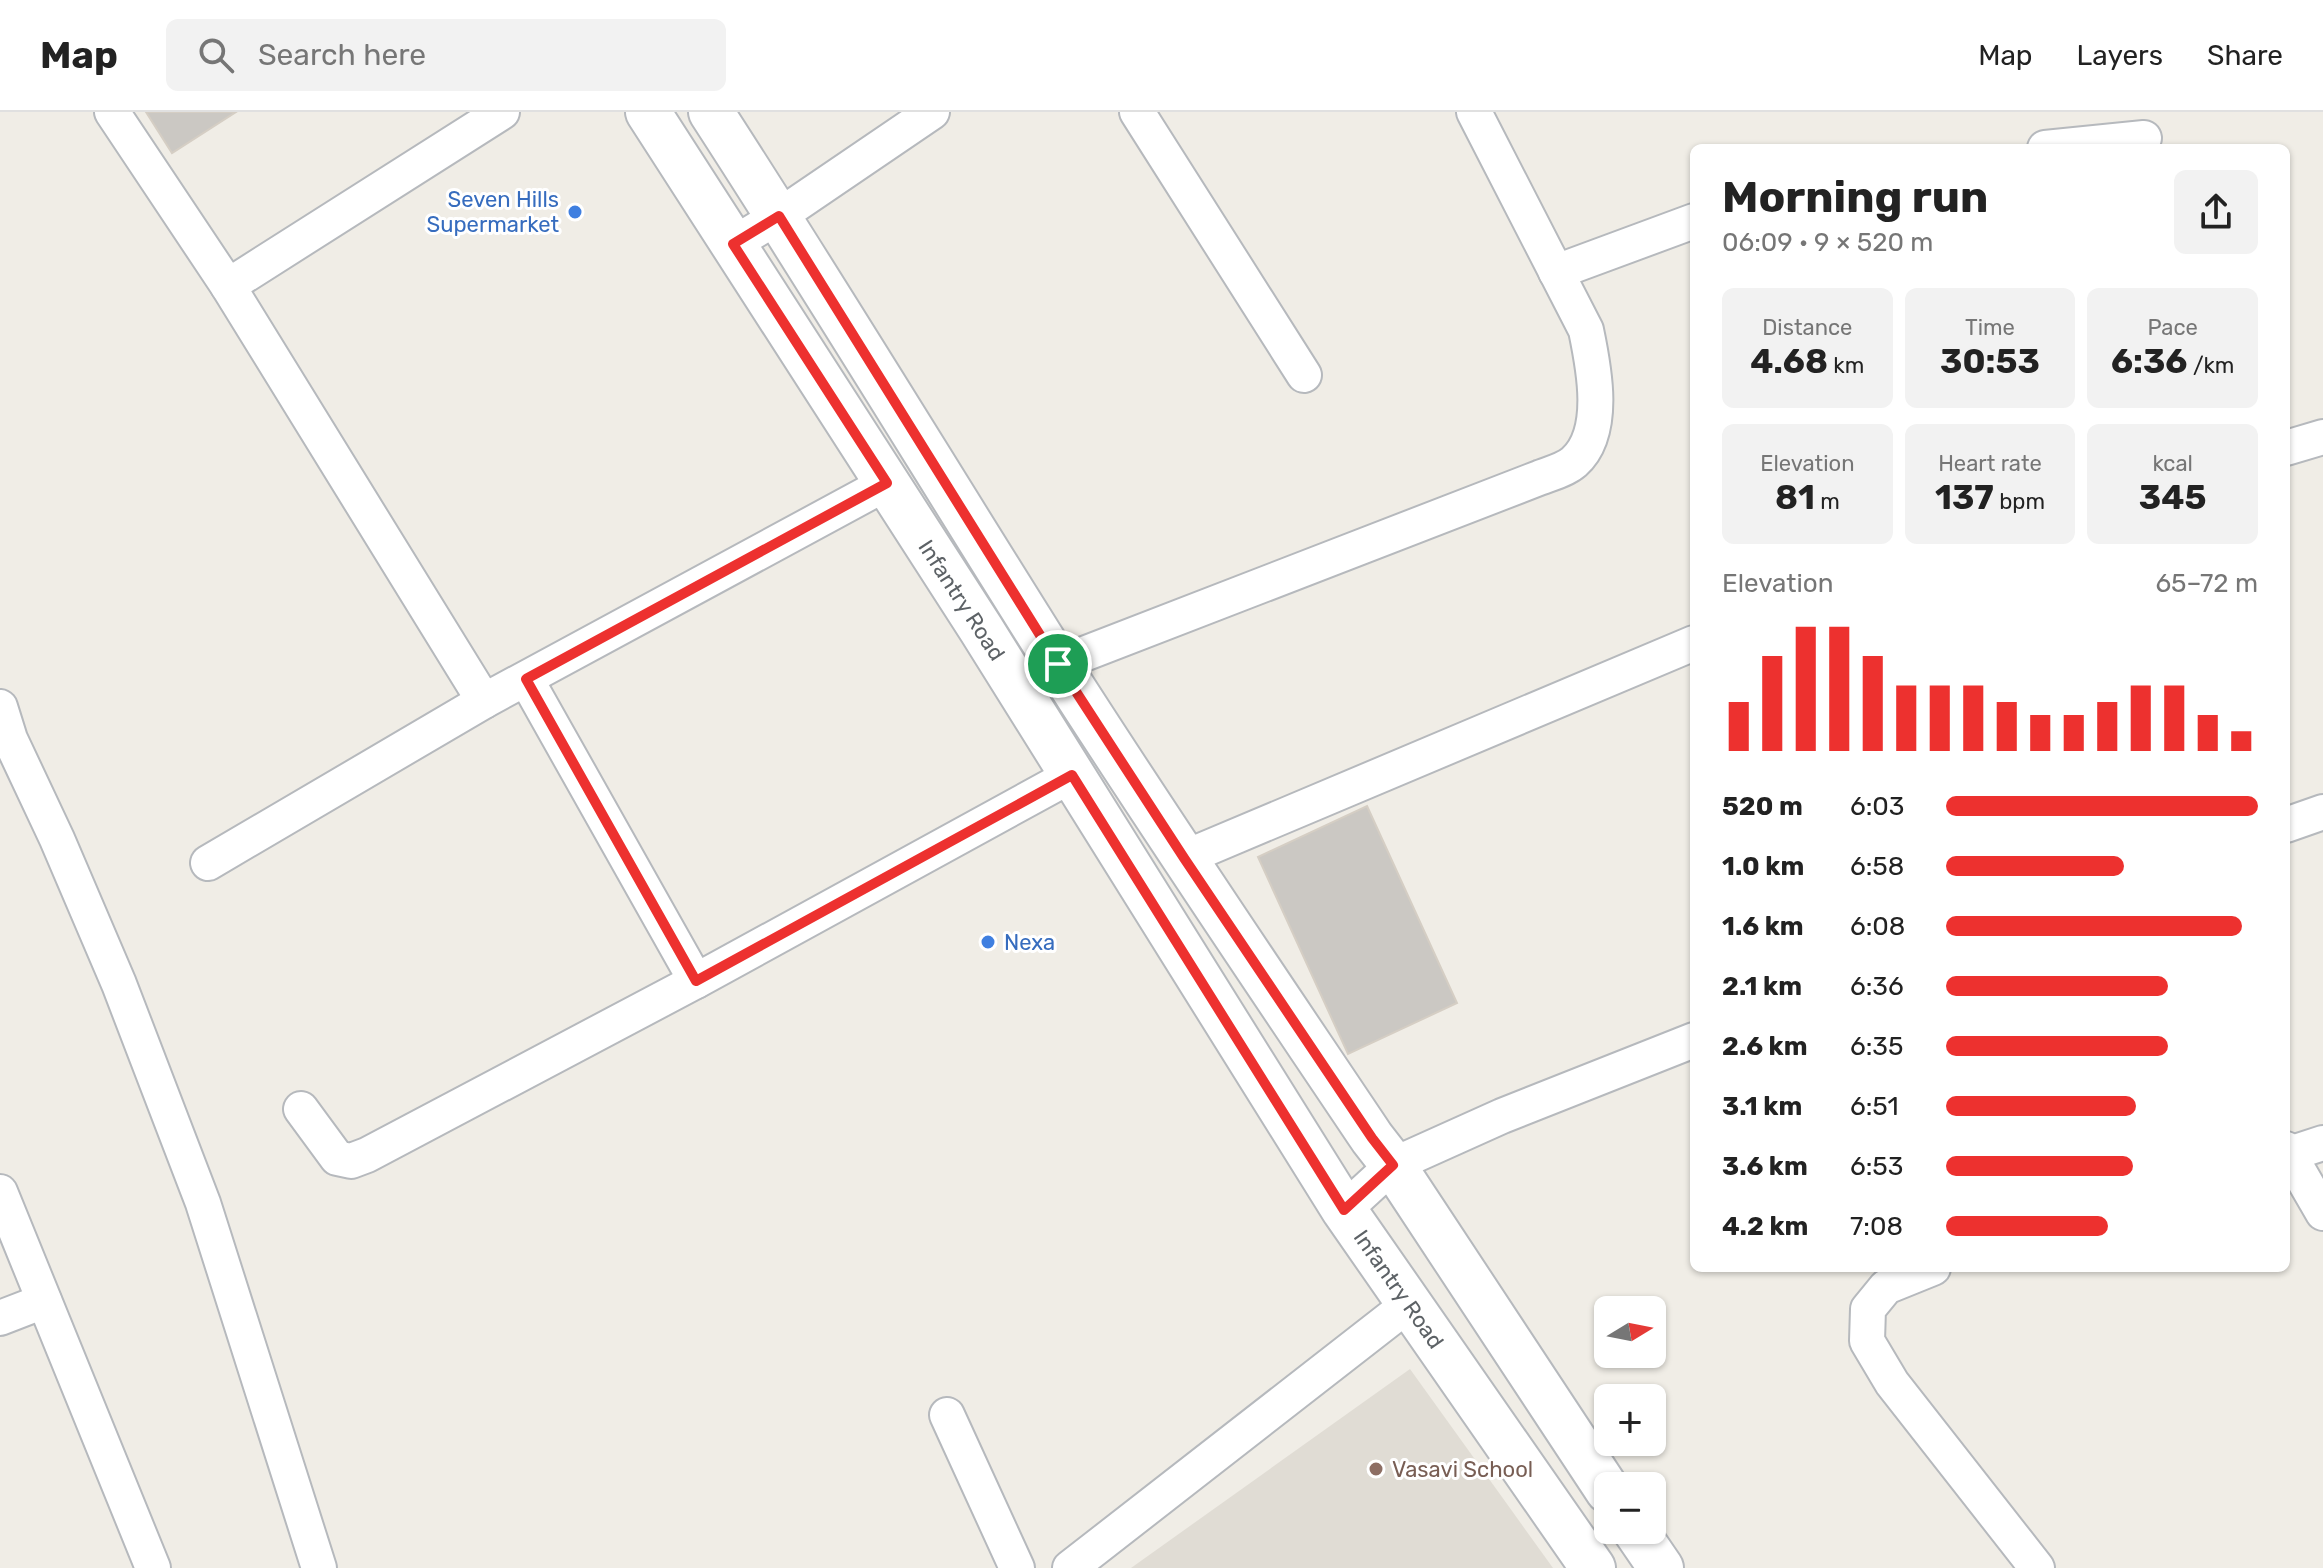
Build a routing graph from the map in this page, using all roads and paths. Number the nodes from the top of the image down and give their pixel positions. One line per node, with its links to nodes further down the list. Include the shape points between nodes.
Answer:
1 (112, 112): 14 (street)
2 (502, 112): 14 (street)
3 (648, 112): 12 (street, Infantry Road)
4 (711, 112): 10 (street)
5 (932, 112): 10 (street)
6 (1137, 112): 15 (street)
7 (1474, 112): 13 (street)
8 (2144, 138): 9 (street)
9 (2085, 144)
10 (779, 216): 12 (street); 20 (street)
11 (1690, 222): 13 (street)
12 (733, 244): 18 (street, Infantry Road)
13 (1556, 272): 20 (street, via 1586,330 1594,368 1596,404 1590,438 1573,463)
14 (228, 286): 22 (street)
15 (1304, 375)
16 (2323, 437): 17 (street)
17 (2290, 447)
18 (887, 483): 21 (street); 24 (street, Infantry Road)
19 (1690, 645): 27 (street)
20 (1058, 664): 27 (street)
21 (526, 679): 22 (street); 29 (street)
22 (484, 701): 28 (street)
23 (0, 707): 47 (street, via 119,984 203,1203)
24 (1072, 775): 29 (street); 37 (street, Infantry Road)
25 (2323, 812): 26 (street)
26 (2290, 824)
27 (1184, 858): 35 (street)
28 (208, 863)
29 (696, 981): 31 (street, via 351,1161 337,1158)
30 (1690, 1042): 35 (street)
31 (301, 1109)
32 (2323, 1143): 33 (street)
33 (2290, 1152)
34 (2290, 1158): 38 (street)
35 (1393, 1165): 37 (street); 44 (street)
36 (0, 1192): 40 (street)
37 (1344, 1210): 41 (street, Infantry Road)
38 (2323, 1213)
39 (1923, 1272): 52 (street, via 1886,1287 1868,1309 1867,1341 1892,1383)
40 (44, 1301): 42 (street); 46 (street)
41 (1409, 1304): 49 (street); 50 (street, Infantry Road)
42 (0, 1318)
43 (947, 1415): 48 (street)
44 (1595, 1472)
45 (1645, 1544): 51 (street)
46 (153, 1568)
47 (319, 1568)
48 (1017, 1568)
49 (1070, 1568)
50 (1593, 1568)
51 (1661, 1568)
52 (2037, 1568)

